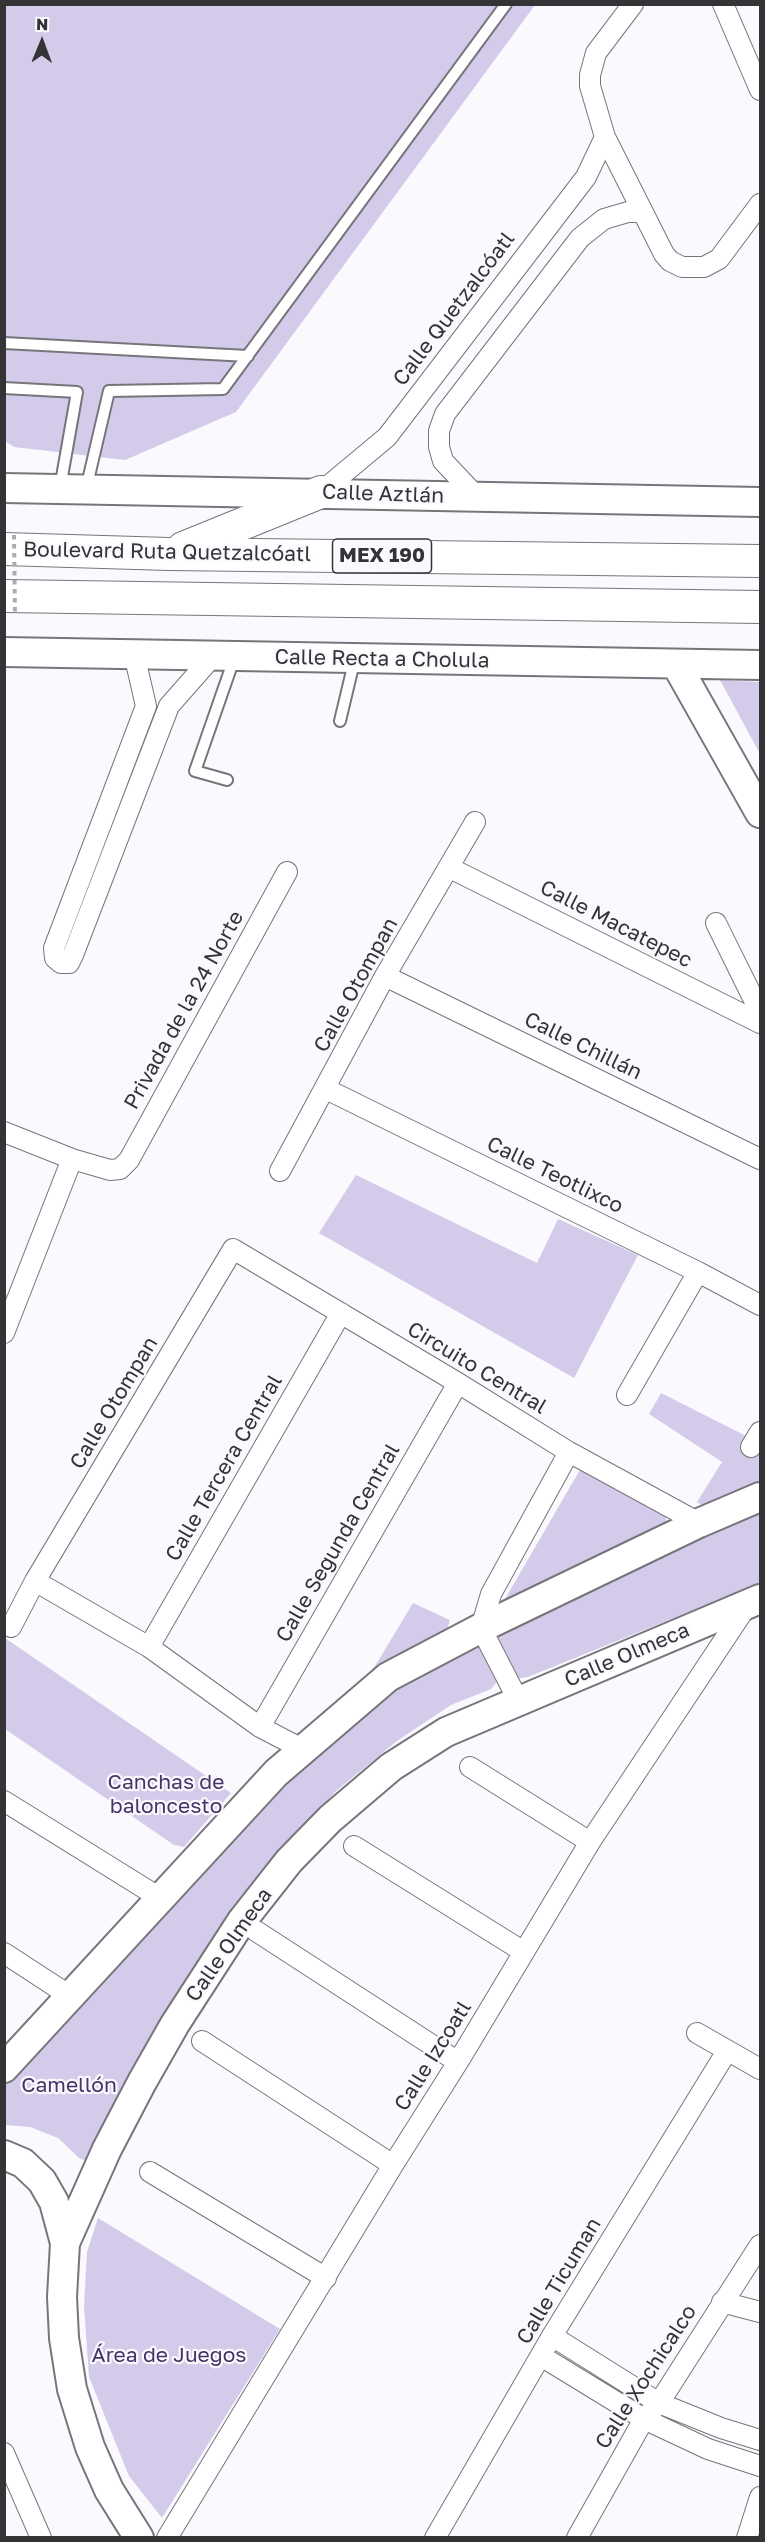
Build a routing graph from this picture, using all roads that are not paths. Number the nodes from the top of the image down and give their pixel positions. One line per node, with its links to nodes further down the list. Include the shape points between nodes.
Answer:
1 (506, 4): 11 (lane)
2 (633, 4): 5 (street, via 592,63 590,86)
3 (723, 4): 4 (street)
4 (760, 90)
5 (605, 137): 7 (street); 8 (street, Calle Quetzalcóatl, via 586,177)
6 (760, 204): 7 (street, via 719,259 691,269 663,254)
7 (641, 212): 9 (street, via 604,219)
8 (546, 228): 9 (street); 15 (street, Calle Quetzalcóatl, via 387,437)
9 (571, 248): 16 (street, via 445,414 439,431 443,461)
10 (4, 343): 11 (lane)
11 (248, 356): 14 (lane, via 223,389 109,391)
12 (4, 388): 14 (lane, via 78,392)
13 (4, 488): 14 (street, Calle Aztlán)
14 (73, 489): 15 (street, Calle Aztlán)
15 (321, 492): 16 (street, Calle Aztlán); 19 (main road)
16 (477, 497): 17 (street, Calle Aztlán)
17 (760, 502)
18 (9, 542): 19 (main road, Boulevard Ruta Quetzalcóatl / MEX 190)
19 (169, 554): 20 (main road, Boulevard Ruta Quetzalcóatl / MEX 190)
20 (760, 561)
21 (10, 606): 22 (main road, MEX 190)
22 (760, 607)
23 (4, 652): 24 (street, Calle Recta a Cholula)
24 (134, 654): 25 (street, Calle Recta a Cholula); 25 (street, via 146,706 54,948 60,963 69,963 73,955 169,706)
25 (224, 656): 26 (street, Calle Recta a Cholula); 30 (lane, via 195,771)
26 (355, 658): 27 (street, Calle Recta a Cholula); 29 (lane)
27 (676, 664): 28 (street, Calle Recta a Cholula); 31 (street)
28 (760, 665)
29 (340, 722)
30 (227, 780)
31 (760, 813)
32 (475, 822): 33 (street, Calle Otompan)
33 (450, 868): 36 (street, Calle Otompan); 38 (street, Calle Macatepec)
34 (287, 872): 41 (street, Privada de la 24 Norte, via 129,1160 120,1169 110,1170)
35 (716, 923): 37 (street)
36 (385, 976): 39 (street, Calle Otompan); 42 (street, Calle Chillán)
37 (760, 1012)
38 (760, 1023)
39 (326, 1089): 43 (street, Calle Otompan); 45 (street, Calle Teotlixco)
40 (4, 1131): 41 (street)
41 (72, 1159): 48 (street)
42 (760, 1159)
43 (280, 1171)
44 (233, 1249): 47 (street, Circuito Central); 54 (street, Calle Otompan)
45 (698, 1272): 46 (street, Calle Teotlixco); 50 (street)
46 (760, 1305)
47 (341, 1313): 49 (street, Circuito Central); 58 (street, Calle Tercera Central)
48 (4, 1333)
49 (458, 1383): 51 (street, Circuito Central); 60 (street, Calle Segunda Central)
50 (627, 1395)
51 (569, 1452): 53 (street, Circuito Central); 57 (street, via 491,1594)
52 (760, 1497): 53 (street)
53 (699, 1522): 57 (street)
54 (35, 1581): 56 (street, Calle Otompan); 58 (street)
55 (754, 1602): 59 (street, Calle Olmeca); 64 (street, Calle Izcoatl)
56 (11, 1627)
57 (481, 1628): 59 (street); 61 (street, via 388,1677)
58 (149, 1647): 60 (street)
59 (518, 1700): 80 (street, Calle Olmeca, via 446,1732 391,1767 330,1819 289,1861 241,1922 174,2024 107,2149)
60 (260, 1727): 61 (street)
61 (304, 1750): 66 (street, via 276,1773)
62 (470, 1767): 64 (street)
63 (4, 1801): 66 (street)
64 (590, 1842): 68 (street, Calle Izcoatl)
65 (354, 1846): 68 (street)
66 (160, 1898): 70 (street)
67 (256, 1931): 74 (street)
68 (524, 1952): 74 (street, Calle Izcoatl)
69 (4, 1953): 70 (street)
70 (70, 1996): 75 (street)
71 (697, 2033): 73 (street)
72 (202, 2041): 78 (street)
73 (727, 2051): 76 (street); 85 (street, Calle Ticuman)
74 (458, 2062): 78 (street, Calle Izcoatl)
75 (4, 2068)
76 (760, 2069)
77 (4, 2155): 80 (street, via 23,2163 42,2181 54,2202)
78 (393, 2165): 82 (street, Calle Izcoatl)
79 (150, 2172): 82 (street)
80 (65, 2243): 93 (street, Calle Olmeca, via 62,2297 72,2389 90,2447 109,2490)
81 (760, 2245): 83 (street, Calle Xochicalco)
82 (326, 2278): 95 (street, Calle Izcoatl)
83 (722, 2302): 84 (street); 87 (street, Calle Xochicalco)
84 (760, 2312)
85 (552, 2337): 86 (street, Calle Ticuman); 87 (street)
86 (541, 2356): 88 (street); 96 (street, Calle Ticuman)
87 (659, 2403): 88 (street, Calle Xochicalco); 89 (street)
88 (644, 2419): 91 (street, via 708,2449); 97 (street, Calle Xochicalco)
89 (760, 2440)
90 (4, 2453): 94 (street)
91 (760, 2466)
92 (760, 2497): 98 (street)
93 (138, 2537)
94 (41, 2538)
95 (167, 2538)
96 (435, 2538)
97 (577, 2538)
98 (747, 2538)

